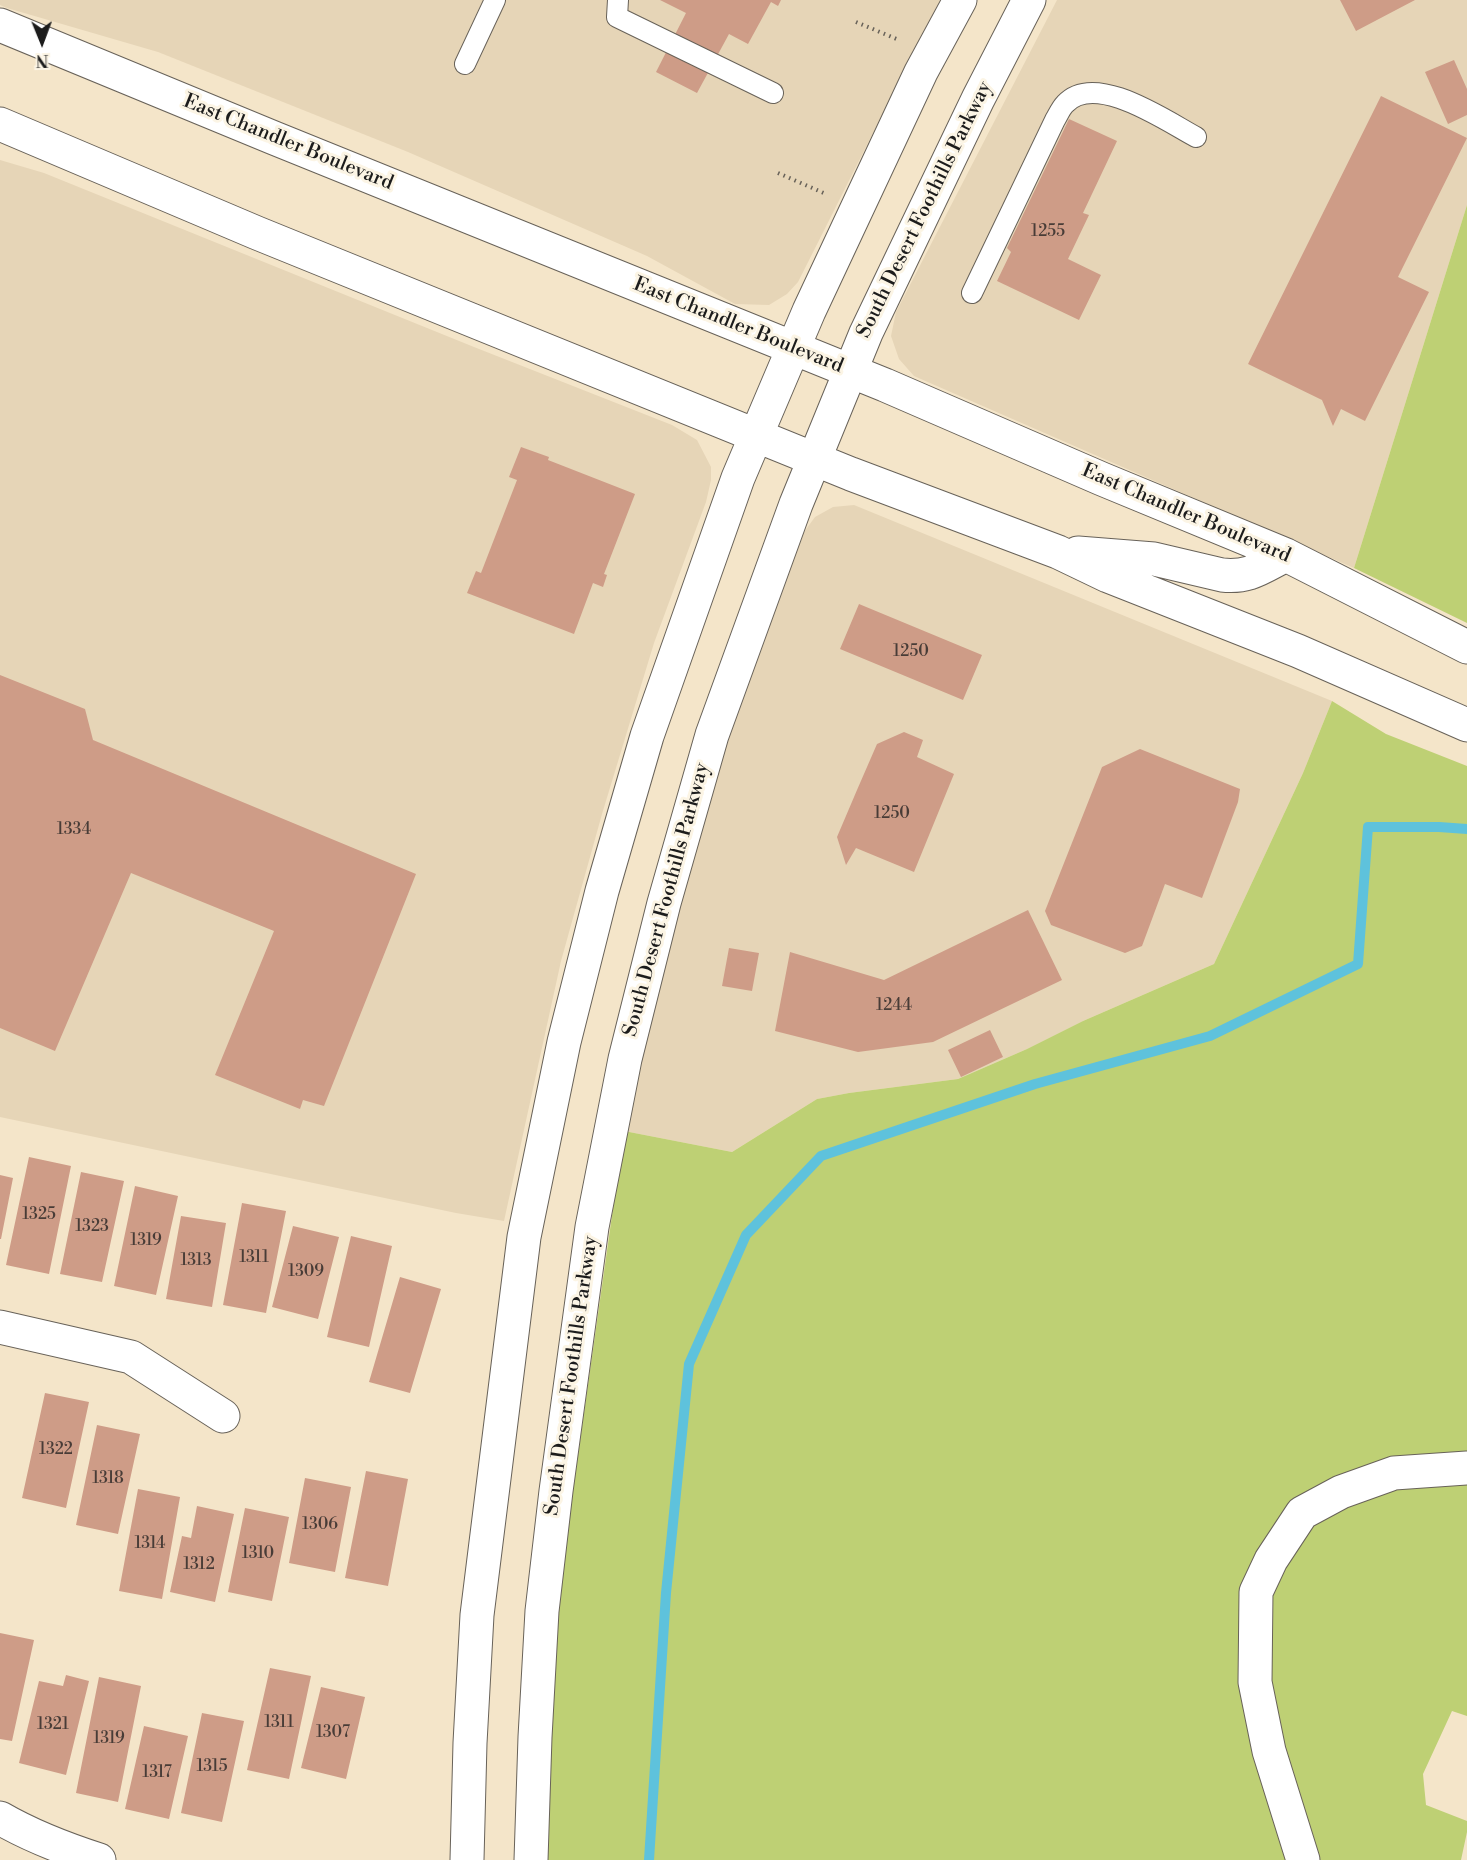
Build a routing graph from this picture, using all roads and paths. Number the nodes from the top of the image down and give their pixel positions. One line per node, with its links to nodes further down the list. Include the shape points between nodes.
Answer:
1 (495, 0): 8 (lane)
2 (618, 0): 9 (lane, via 617,17)
3 (960, 0): 15 (street, via 918,78)
4 (1029, 0): 16 (street, South Desert Foothills Parkway)
5 (856, 22): 7 (path)
6 (0, 25): 15 (street, East Chandler Boulevard)
7 (899, 40)
8 (465, 64)
9 (773, 93)
10 (0, 124): 17 (street)
11 (1196, 137): 14 (lane, via 1125,99 1096,93 1080,95 1066,103)
12 (778, 173): 13 (path)
13 (832, 197)
14 (972, 293)
15 (792, 348): 16 (street, East Chandler Boulevard); 17 (street)
16 (850, 371): 18 (street, South Desert Foothills Parkway); 20 (street, East Chandler Boulevard)
17 (755, 435): 18 (street); 28 (street, via 647,736 605,880 564,1042 524,1237 477,1615)
18 (814, 459): 19 (street); 29 (street, South Desert Foothills Parkway, via 711,735 625,1059 592,1227 542,1611)
19 (1058, 552): 20 (street, via 1154,559 1233,576 1247,575); 22 (street)
20 (1286, 555): 21 (street, East Chandler Boulevard)
21 (1467, 647)
22 (1467, 725)
23 (0, 1327): 24 (street, via 131,1357)
24 (223, 1416)
25 (1467, 1468): 30 (street, via 1394,1473 1341,1492 1302,1513 1271,1560 1256,1592 1255,1682 1269,1751)
26 (0, 1818): 27 (street)
27 (99, 1860)
28 (467, 1860)
29 (531, 1860)
30 (1303, 1860)

